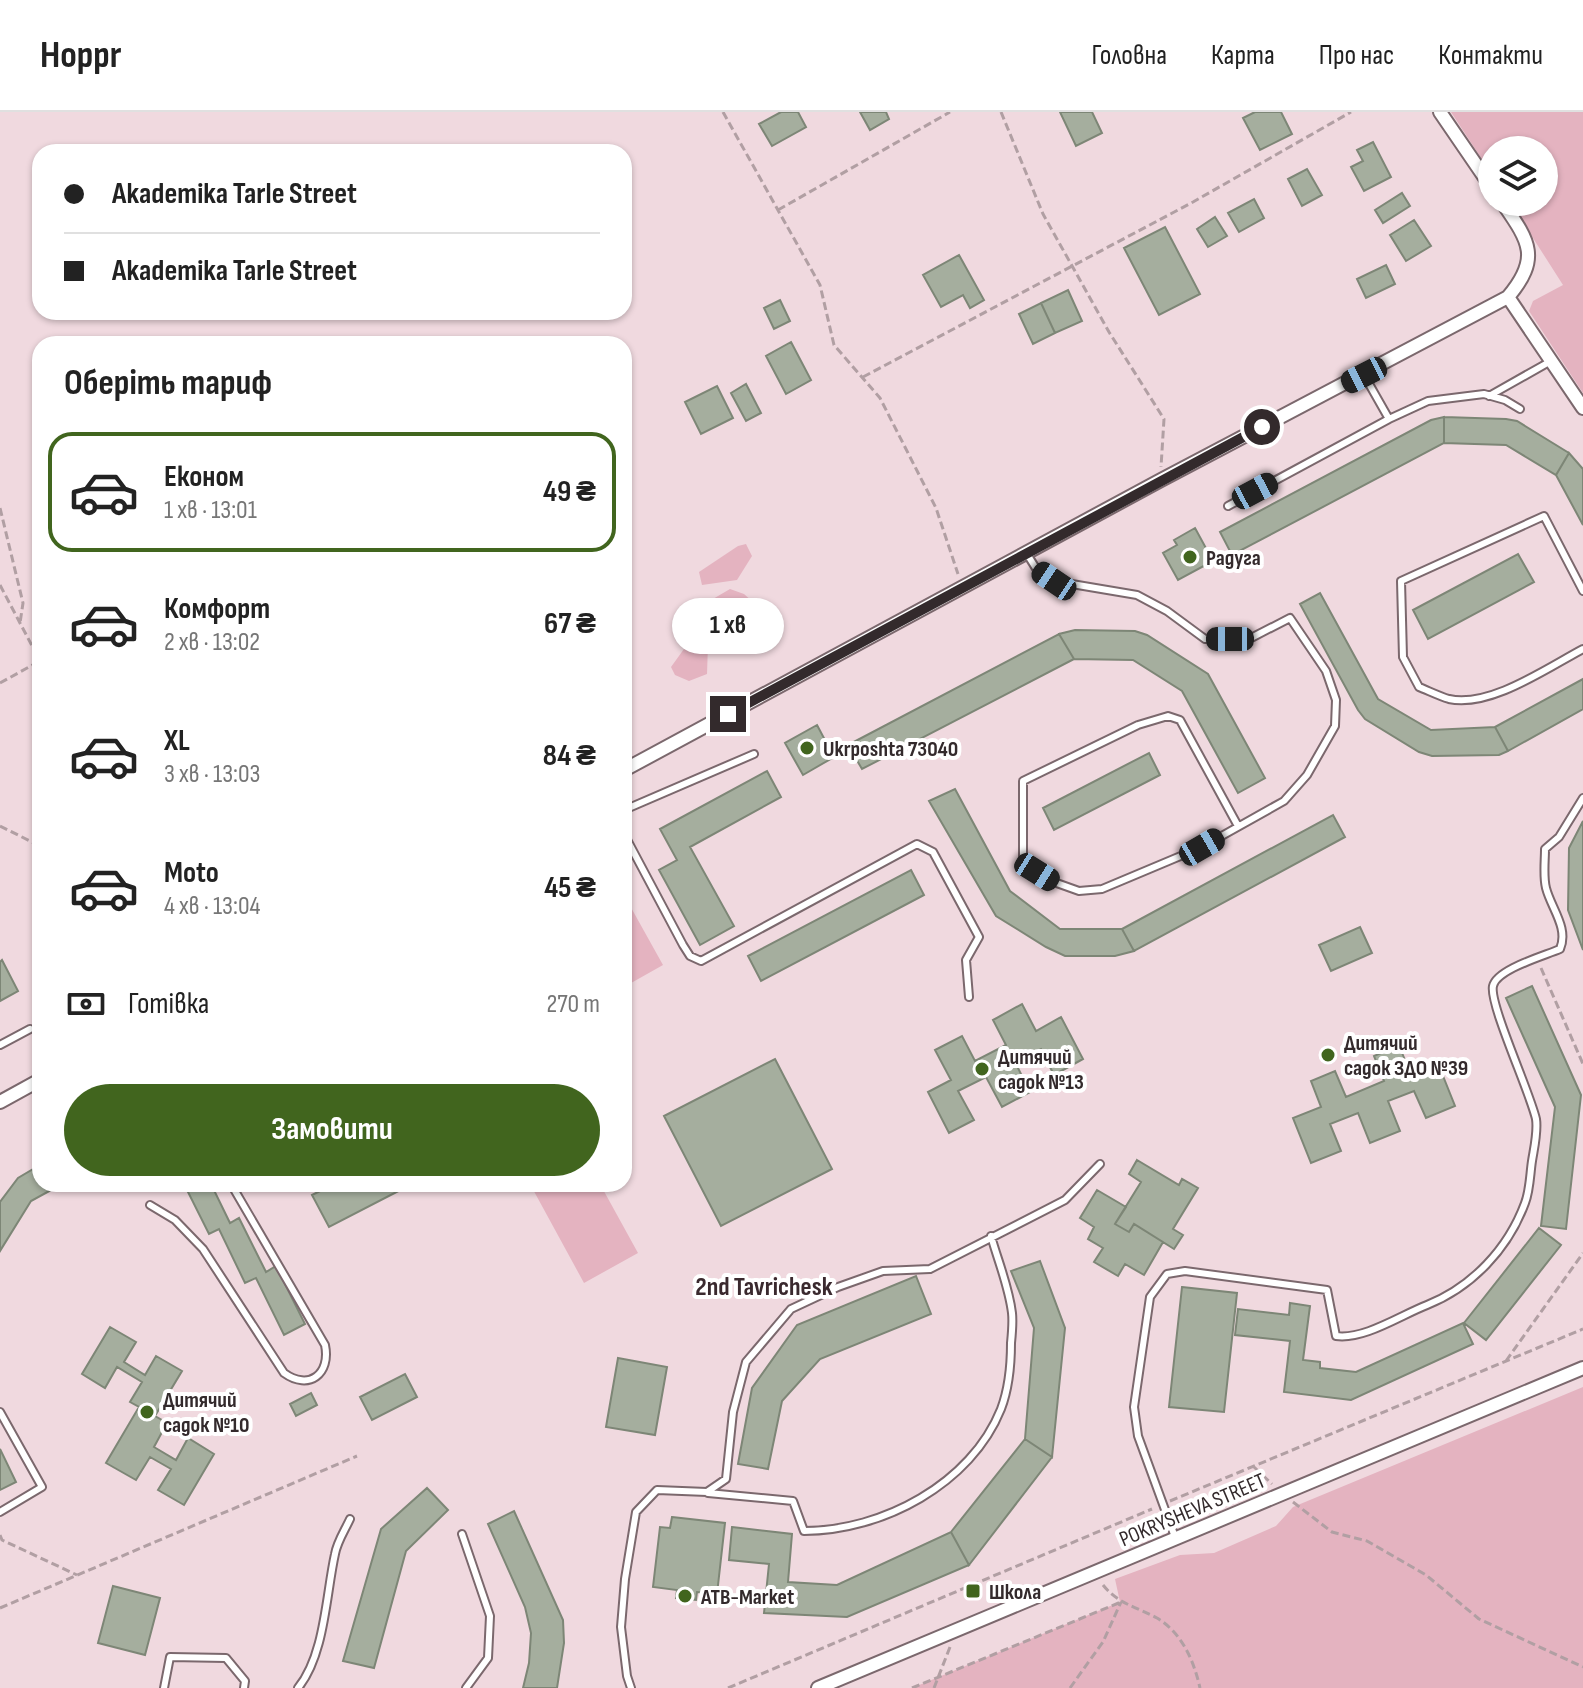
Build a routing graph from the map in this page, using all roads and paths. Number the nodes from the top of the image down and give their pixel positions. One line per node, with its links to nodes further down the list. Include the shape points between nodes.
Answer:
1 (723, 112): 7 (path)
2 (950, 112): 7 (path)
3 (1001, 112): 9 (path)
4 (1351, 112): 9 (path)
5 (1440, 112): 6 (street)
6 (1478, 168)
7 (778, 210): 13 (path, via 820,285 834,345)
8 (1511, 216): 10 (street, via 1529,250 1528,267)
9 (1071, 267): 13 (path); 18 (path, via 1164,419)
10 (1508, 297): 11 (street); 12 (street)
11 (1551, 361): 14 (lane); 15 (street)
12 (1364, 375): 17 (lane); 18 (street)
13 (863, 377): 23 (path, via 880,398 936,508)
14 (1489, 396): 16 (lane); 17 (lane, via 1428,401)
15 (1583, 408)
16 (1520, 409)
17 (1389, 419): 19 (lane)
18 (1161, 480): 21 (street)
19 (1228, 506)
20 (0, 508): 25 (path, via 23,603)
21 (1027, 554): 23 (street); 35 (lane, via 1037,570 1054,581 1137,595 1205,639 1253,637 1290,618 1326,671 1336,700 1335,726 1307,775 1284,801)
22 (0, 585): 25 (path)
23 (963, 589): 31 (street)
24 (1583, 591): 27 (lane, via 1544,516 1401,581 1400,617 1403,657 1419,687 1451,699 1485,697 1507,689)
25 (20, 623): 26 (path)
26 (32, 646)
27 (1583, 649)
28 (32, 665): 29 (path)
29 (0, 683)
30 (754, 754): 33 (lane)
31 (632, 766)
32 (1583, 798): 38 (lane, via 1559,837 1545,849 1545,886 1563,941 1560,949)
33 (632, 807)
34 (0, 826): 36 (path)
35 (1238, 826): 35 (lane, via 1102,889 1079,891 1023,863 1023,781 1111,737 1168,716 1180,720)
36 (32, 842)
37 (632, 849): 39 (lane, via 683,945 701,961 917,844 933,852 979,937 966,960)
38 (1537, 959): 42 (path); 61 (lane, via 1502,973 1493,984 1493,1000 1537,1122 1525,1202 1491,1260 1467,1284 1345,1338 1336,1336 1327,1290 1185,1271 1167,1274 1158,1284 1150,1297 1134,1407 1138,1436)
39 (969, 997)
40 (30, 1029): 41 (lane)
41 (0, 1045)
42 (1583, 1064)
43 (32, 1084): 44 (street)
44 (0, 1102)
45 (1100, 1164): 48 (lane, via 1065,1200)
46 (236, 1192): 47 (lane, via 325,1345 327,1365 314,1377 297,1380 284,1373 203,1249 175,1220)
47 (150, 1205)
48 (991, 1236): 55 (lane, via 930,1269 883,1271 791,1309 746,1362 733,1412 726,1479); 55 (lane, via 1012,1313 1010,1373 994,1422 967,1461 935,1489 887,1517 827,1531 804,1531 793,1501)
49 (1583, 1253): 50 (path)
50 (1506, 1361)
51 (1583, 1368): 56 (street, POKRYSHEVA STREET)
52 (0, 1412): 57 (lane, via 42,1487)
53 (357, 1456): 63 (path)
54 (1254, 1467): 56 (path)
55 (707, 1492): 73 (lane, via 657,1490 636,1512 621,1627)
56 (1281, 1493): 61 (street, POKRYSHEVA STREET); 67 (path, via 1332,1532 1367,1541 1426,1575 1479,1619)
57 (0, 1512)
58 (350, 1519): 71 (lane, via 335,1550 324,1625)
59 (462, 1534): 72 (lane, via 490,1616 488,1658)
60 (0, 1535): 63 (path)
61 (1175, 1538): 62 (street, POKRYSHEVA STREET)
62 (1093, 1572): 64 (path); 66 (street, POKRYSHEVA STREET)
63 (77, 1575): 65 (path)
64 (1121, 1602): 68 (path); 77 (path, via 1103,1642); 78 (path, via 1159,1619 1182,1641)
65 (0, 1608)
66 (959, 1628): 68 (path); 74 (street, POKRYSHEVA STREET)
67 (1583, 1667)
68 (936, 1678): 75 (path); 76 (path)
69 (164, 1688): 70 (lane, via 170,1657 226,1658 245,1681)
70 (244, 1688)
71 (298, 1688)
72 (466, 1688)
73 (631, 1688)
74 (818, 1688)
75 (912, 1688)
76 (934, 1688)
77 (1070, 1688)
78 (1200, 1688)

